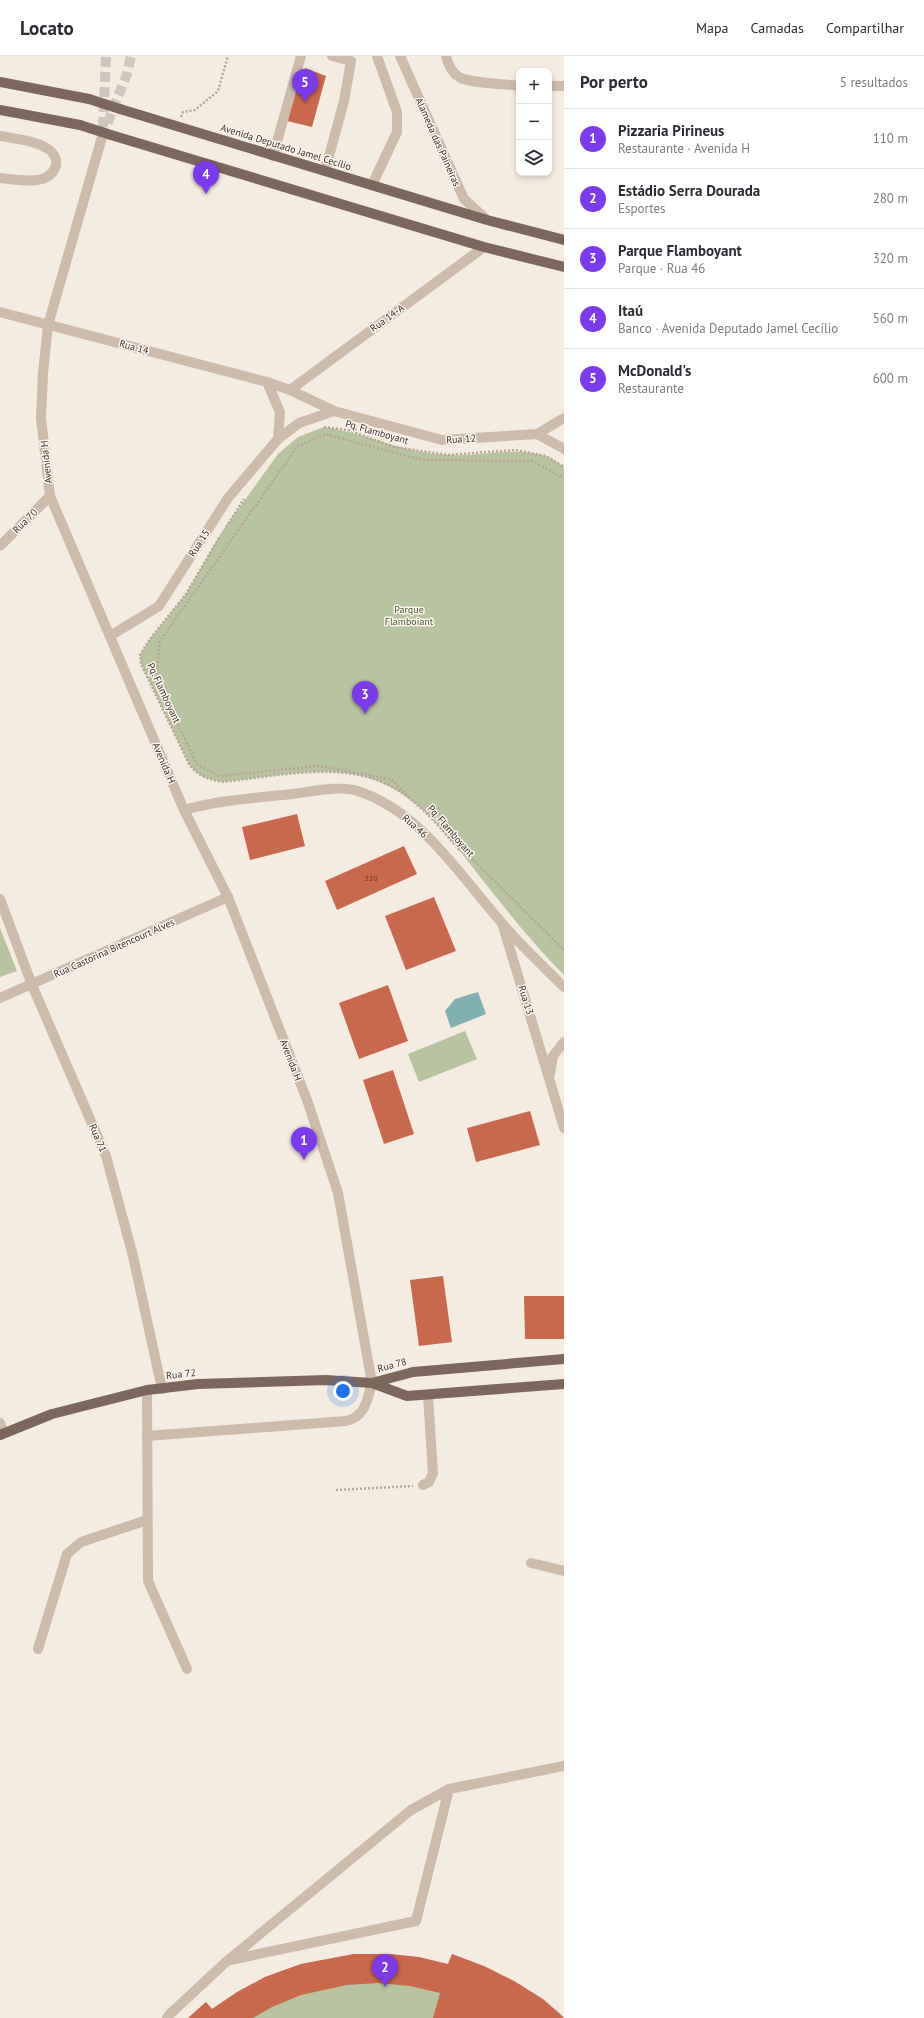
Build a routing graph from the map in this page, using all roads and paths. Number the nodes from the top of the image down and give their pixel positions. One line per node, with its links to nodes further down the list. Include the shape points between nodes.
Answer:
1 (228, 56): 12 (path, via 218,91 195,110 183,112)
2 (301, 56): 15 (street)
3 (332, 56): 16 (street, via 351,61 344,101)
4 (378, 56): 18 (street, via 397,112 397,132)
5 (400, 56): 19 (street, Alameda das Paineiras, via 464,199)
6 (446, 56): 8 (street, via 450,67 459,78)
7 (0, 82): 12 (main road, Avenida Deputado Jamel Cecílio, bridge, via 89,99)
8 (516, 86)
9 (552, 86): 10 (street)
10 (564, 86)
11 (0, 110): 14 (main road, bridge, via 80,125)
12 (178, 126): 15 (main road, Avenida Deputado Jamel Cecílio)
13 (0, 136): 17 (street, via 38,144 48,149 54,154 56,164 51,174 37,180)
14 (107, 136): 21 (main road); 24 (street, Avenida H)
15 (273, 156): 16 (main road, Avenida Deputado Jamel Cecílio)
16 (325, 171): 18 (main road, Avenida Deputado Jamel Cecílio)
17 (0, 178)
18 (372, 185): 19 (main road, Avenida Deputado Jamel Cecílio)
19 (487, 220): 20 (main road, Avenida Deputado Jamel Cecílio)
20 (564, 240)
21 (484, 247): 22 (main road); 26 (street, Rua 14-A)
22 (564, 268)
23 (0, 312): 24 (street, Rua 14)
24 (48, 325): 25 (street, Rua 14); 35 (street, Avenida H, via 41,418)
25 (267, 382): 26 (street, Rua 14); 31 (street, via 280,412)
26 (290, 390): 27 (street)
27 (334, 411): 30 (street, Rua 12, via 442,440); 31 (street, Rua 15, via 299,423)
28 (564, 418): 30 (street, Rua 12)
29 (317, 430): 33 (path, Pq. Flamboyant, via 324,427 348,430 394,447 448,455 515,450 546,456)
30 (537, 434): 32 (street)
31 (278, 439): 40 (street, Rua 15, via 228,498 158,606)
32 (564, 449)
33 (564, 467)
34 (564, 478): 41 (path, via 532,462 422,460 325,434 297,447 160,641 156,678 197,764 220,776 318,766 391,779)
35 (50, 496): 39 (street, Rua 70); 40 (street, Avenida H)
36 (246, 497): 37 (path)
37 (225, 527)
38 (221, 533): 41 (path, Pq. Flamboyant, via 186,594 140,655 141,664 189,764 196,773 222,782 319,772 357,775 382,782)
39 (0, 546)
40 (110, 636): 42 (street, Avenida H)
41 (414, 802): 43 (path, Pq. Flamboyant, via 445,832); 47 (path)
42 (184, 810): 44 (street, Avenida H); 46 (street, Rua 46, via 205,804 305,792 356,790 378,799 411,819)
43 (464, 857)
44 (228, 897): 48 (street, Rua Castorina Bitencourt Alves); 55 (street, Avenida H, via 307,1100 338,1193)
45 (0, 899): 48 (street, Rua 71)
46 (502, 924): 49 (street, Rua 46); 52 (street, Rua 13)
47 (564, 950)
48 (32, 985): 50 (street, Rua Castorina Bitencourt Alves); 57 (street, Rua 71, via 106,1156 133,1256)
49 (564, 987)
50 (0, 998)
51 (564, 1042): 52 (street, via 554,1056)
52 (549, 1076): 53 (street, Rua 13)
53 (564, 1128)
54 (564, 1359): 55 (main road, Rua 78, via 413,1372)
55 (372, 1383): 57 (main road, Rua 72, via 326,1380 198,1384); 59 (main road, Rua 78, via 407,1396); 61 (street, via 360,1415 346,1421)
56 (564, 1384): 59 (main road, Rua 78)
57 (162, 1389): 58 (main road, Rua 72)
58 (147, 1390): 60 (main road, Rua 72); 61 (street)
59 (428, 1396): 62 (street, via 433,1473 429,1482)
60 (1, 1430)
61 (147, 1436): 64 (street)
62 (423, 1485): 63 (path)
63 (336, 1490)
64 (147, 1520): 67 (street, via 81,1542 67,1554); 68 (street, via 148,1581)
65 (531, 1563): 66 (street)
66 (564, 1571)
67 (38, 1649)
68 (187, 1669)
69 (564, 1766): 70 (street)
70 (449, 1789): 71 (street, via 411,1810); 71 (street, via 416,1921)
71 (227, 1961): 72 (street)
72 (167, 2018)

